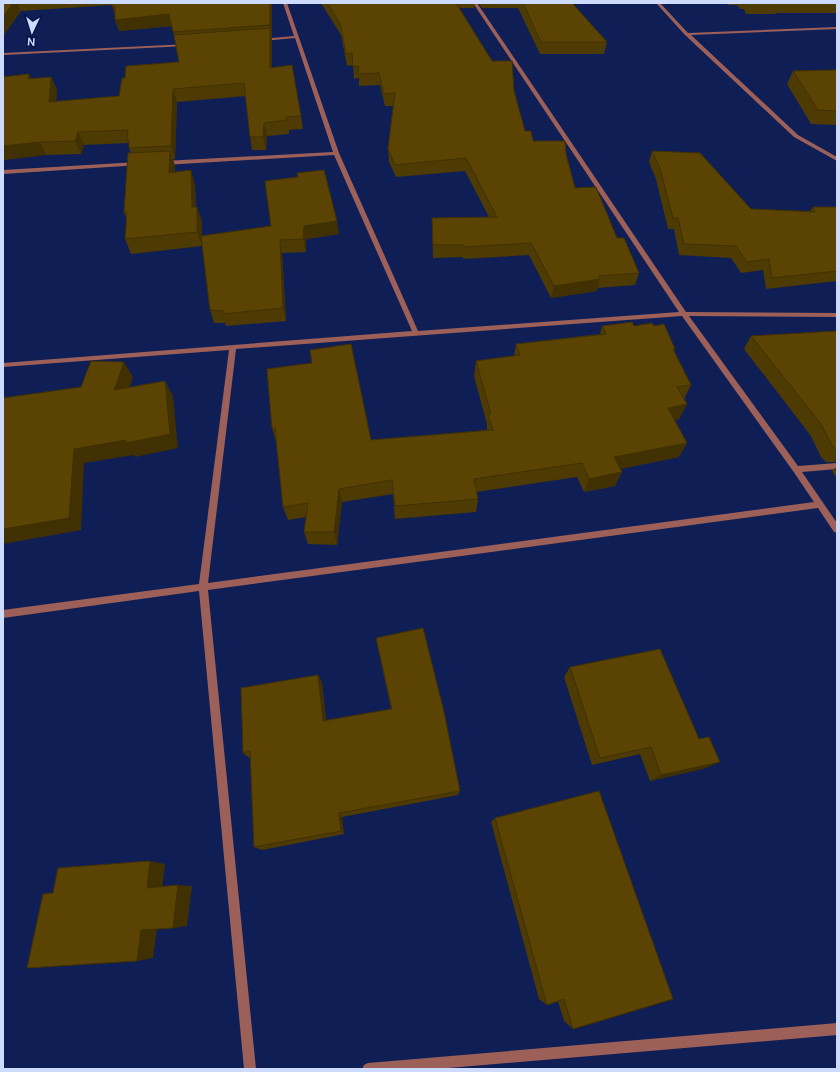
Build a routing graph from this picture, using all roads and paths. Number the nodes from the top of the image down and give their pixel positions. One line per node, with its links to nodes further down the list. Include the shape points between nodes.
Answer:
1 (285, 3): 6 (street)
2 (475, 3): 15 (street)
3 (658, 3): 5 (street)
4 (837, 28): 5 (street)
5 (687, 34): 11 (street, via 796,136)
6 (295, 37): 7 (street); 10 (street)
7 (256, 40)
8 (192, 45): 9 (street)
9 (3, 54)
10 (336, 153): 13 (street); 17 (street)
11 (836, 158)
12 (146, 164): 14 (street)
13 (154, 164)
14 (3, 172)
15 (684, 314): 16 (street); 17 (street); 21 (street)
16 (837, 315)
17 (416, 333): 18 (street)
18 (233, 348): 19 (street); 24 (street)
19 (3, 365)
20 (837, 466): 21 (street)
21 (796, 469): 22 (street)
22 (820, 504): 23 (street); 24 (street)
23 (837, 530)
24 (203, 586): 25 (street); 27 (street)
25 (3, 614)
26 (837, 1029): 28 (street)
27 (250, 1069)
28 (368, 1069)

